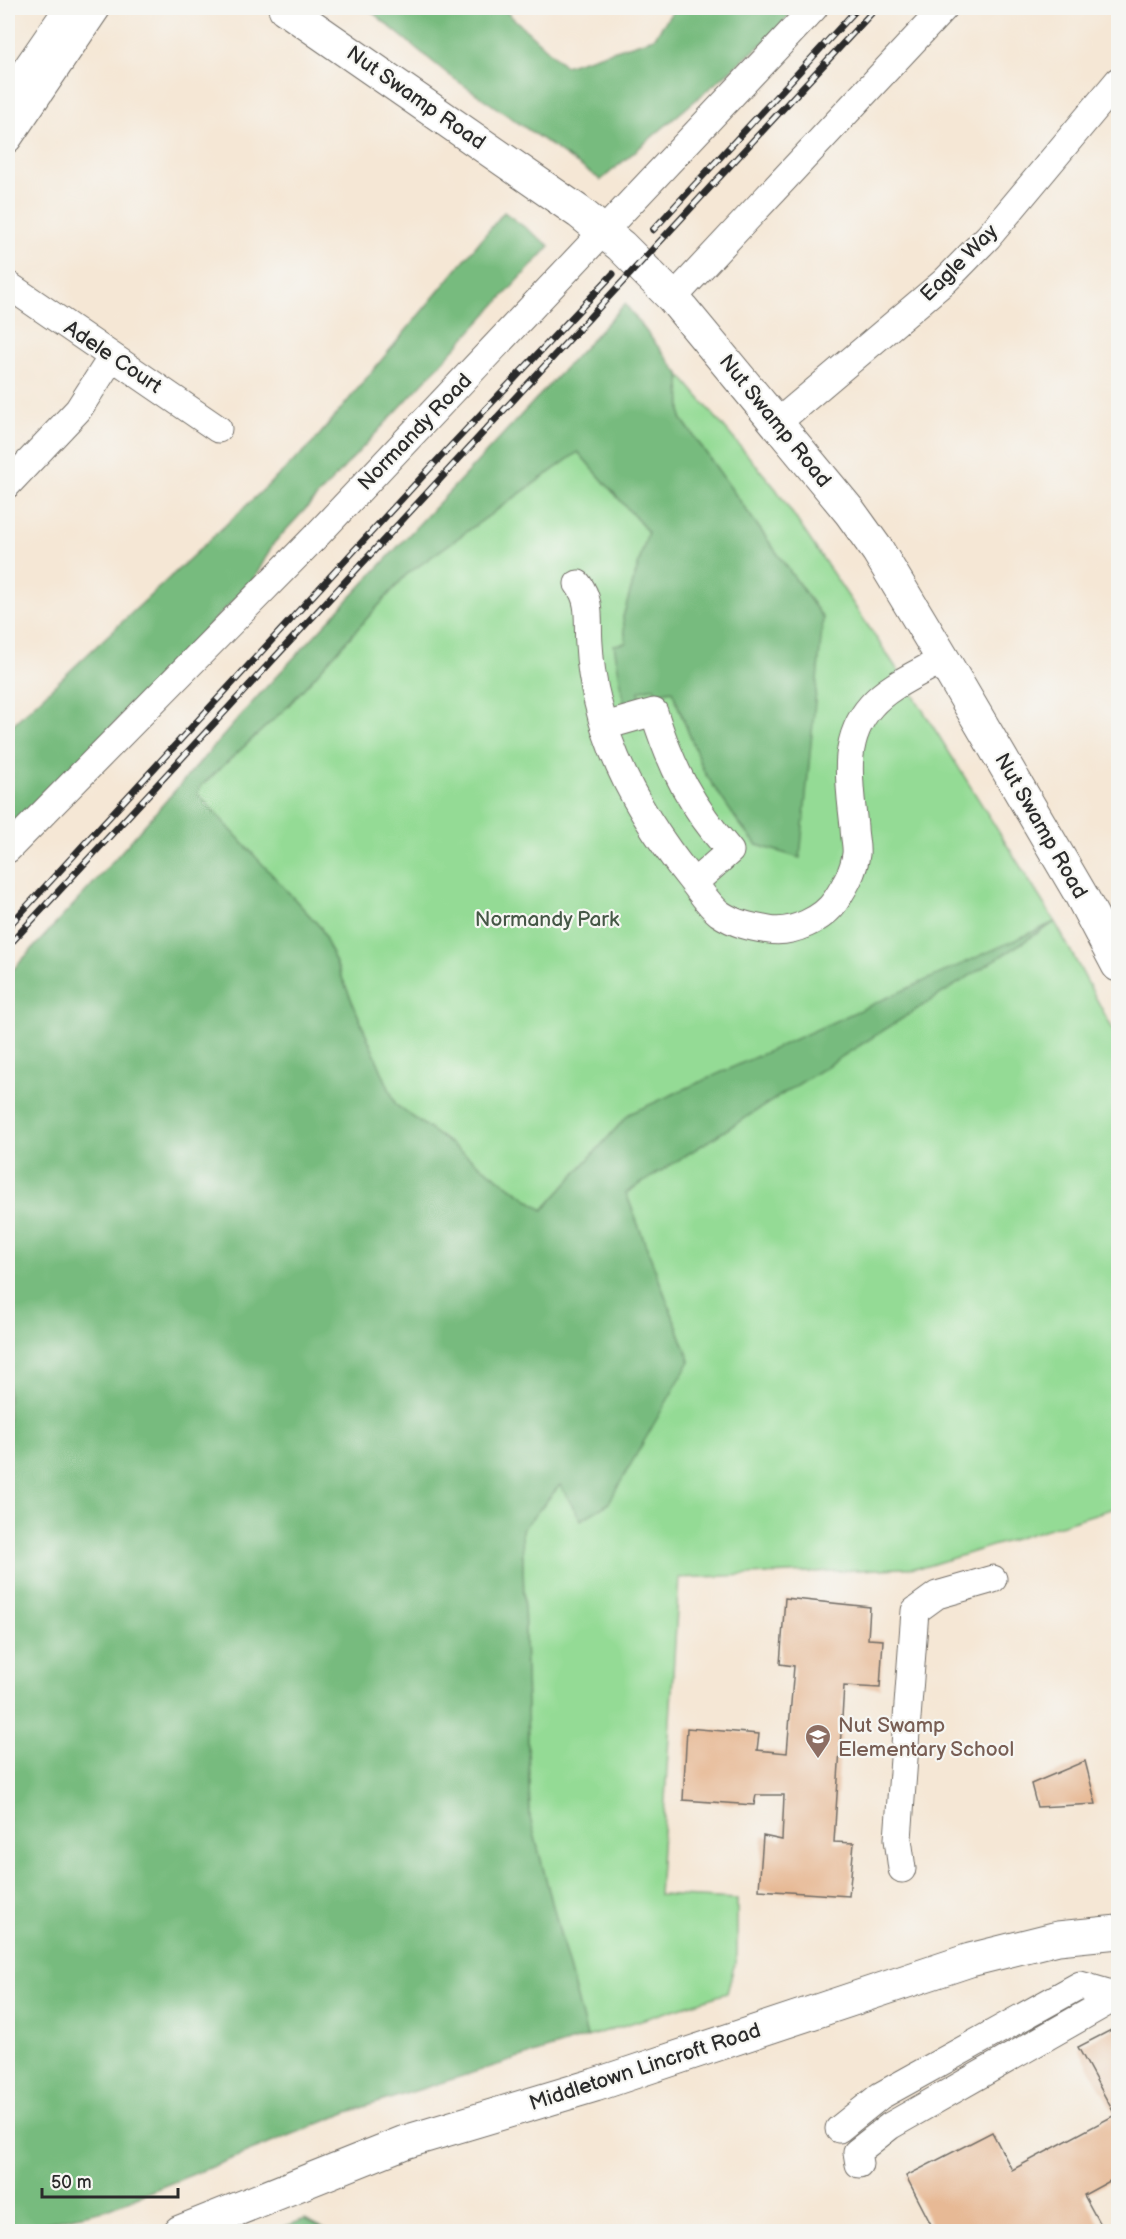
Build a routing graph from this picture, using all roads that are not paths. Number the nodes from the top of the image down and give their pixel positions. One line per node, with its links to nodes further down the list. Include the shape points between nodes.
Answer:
1 (68, 8): 6 (street)
2 (98, 8): 6 (street)
3 (285, 8): 10 (main road, Nut Swamp Road)
4 (814, 8): 10 (street, Normandy Road)
5 (944, 8): 12 (street)
6 (34, 78): 8 (street); 9 (street)
7 (1119, 81): 14 (street, Eagle Way, via 988,237 945,281)
8 (8, 95)
9 (8, 139)
10 (604, 232): 12 (main road, Nut Swamp Road); 20 (street, Normandy Road, via 318,534)
11 (8, 285): 13 (street, Adele Court)
12 (673, 298): 14 (main road, Nut Swamp Road)
13 (112, 357): 15 (street, Adele Court); 16 (street, via 78,410)
14 (777, 423): 18 (main road, Nut Swamp Road, via 878,551)
15 (218, 429)
16 (8, 484)
17 (578, 584): 19 (street, via 588,606 589,644)
18 (943, 659): 21 (street, via 886,693 871,705 857,726 849,747 856,854 848,883 833,904 810,923 778,932 743,926 717,912); 22 (main road, Nut Swamp Road)
19 (605, 726): 21 (street, via 633,795 664,846); 21 (street, via 654,712 682,788 730,851)
20 (8, 849)
21 (694, 883)
22 (1119, 965)
23 (993, 1579): 24 (street, via 937,1595 915,1611 897,1839)
24 (902, 1869)
25 (1119, 1932): 29 (main road, Middletown Lincroft Road, via 1058,1938 970,1959 596,2085 405,2142)
26 (1110, 1994): 27 (street); 27 (street, via 1080,1985 880,2096 839,2129)
27 (891, 2126): 28 (street, via 861,2146 857,2152)
28 (859, 2164)
29 (180, 2232)

